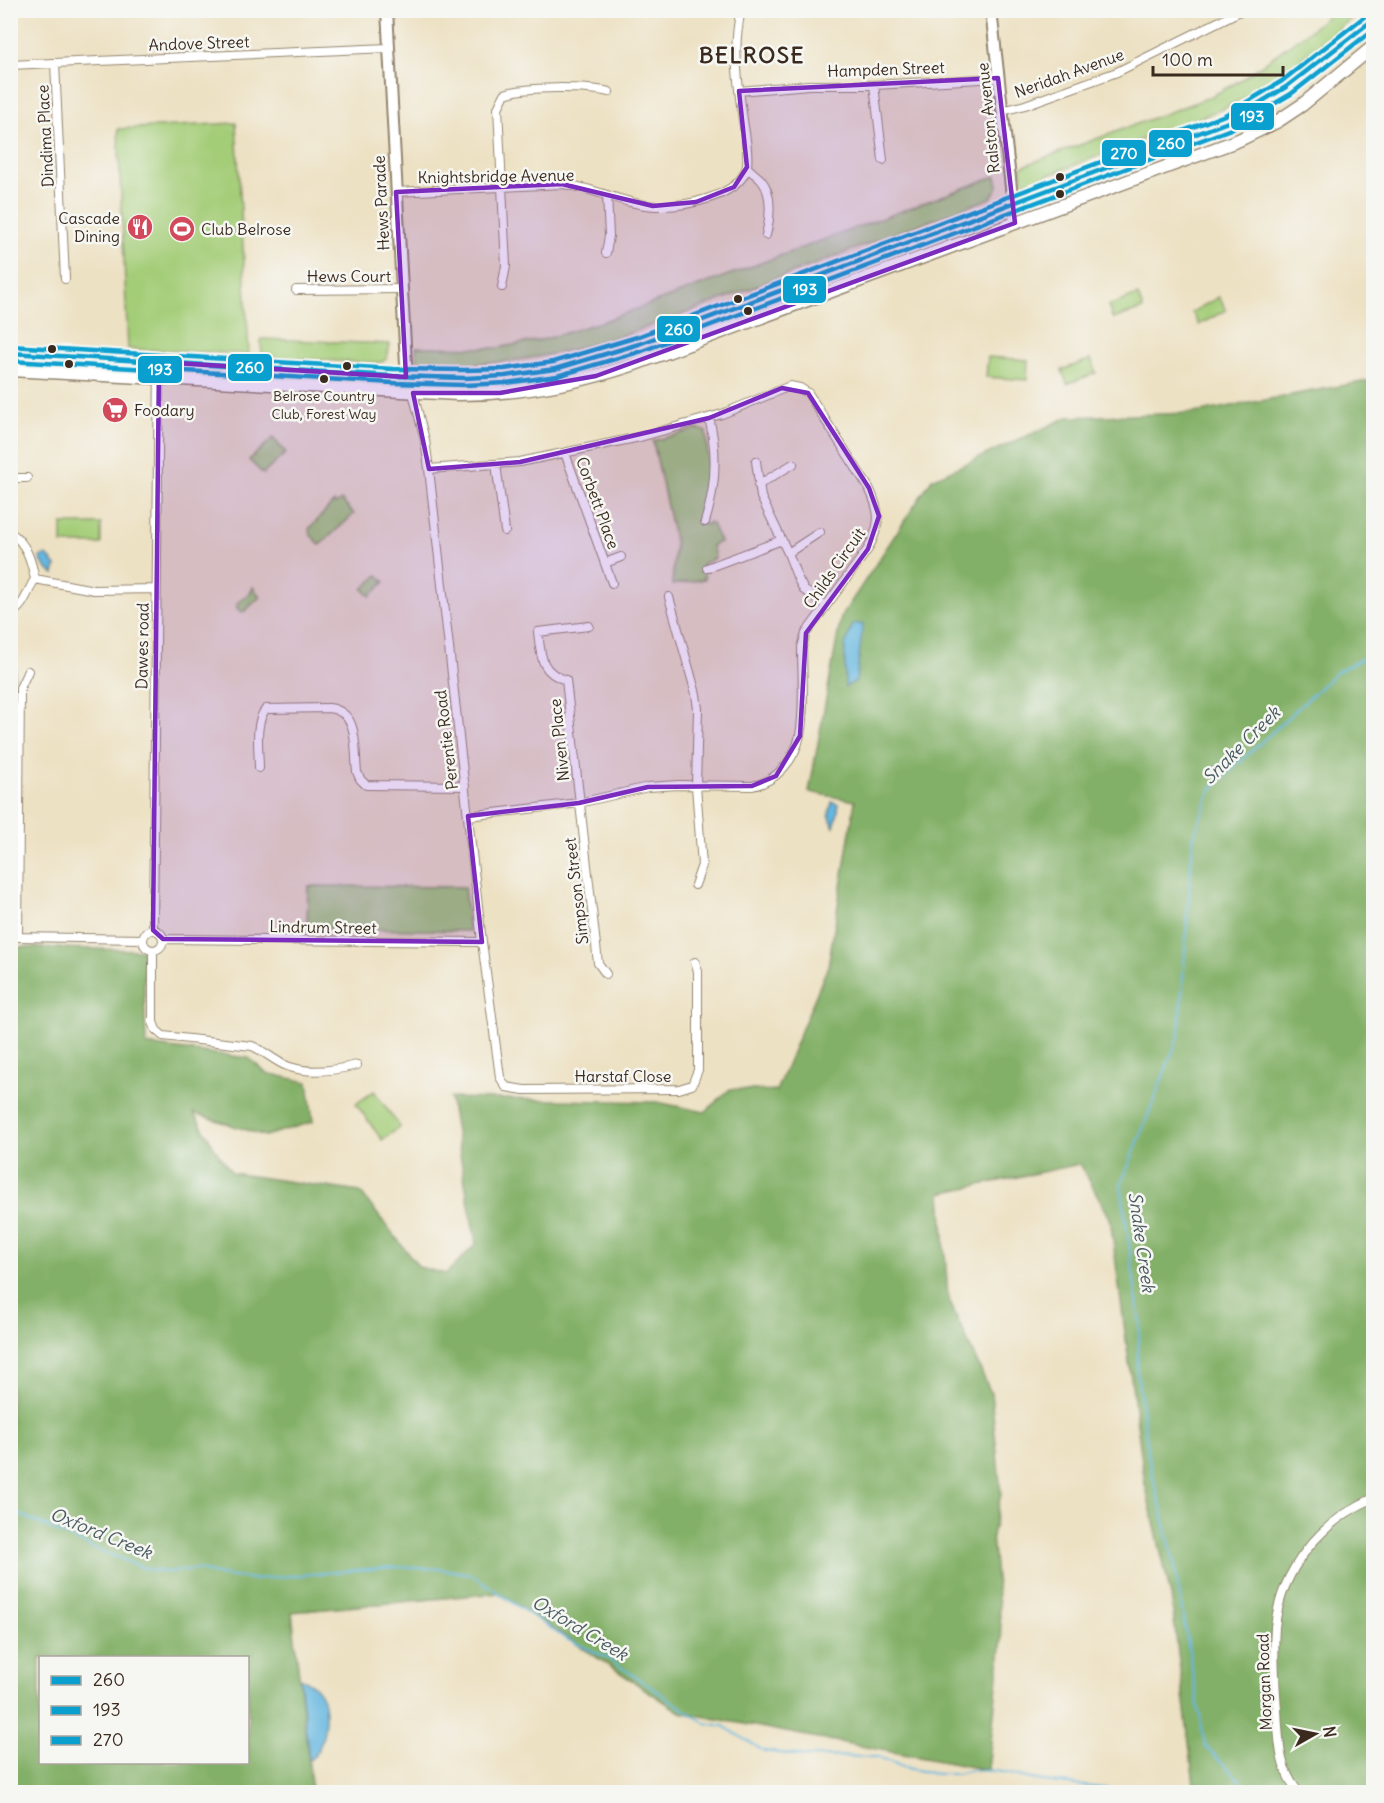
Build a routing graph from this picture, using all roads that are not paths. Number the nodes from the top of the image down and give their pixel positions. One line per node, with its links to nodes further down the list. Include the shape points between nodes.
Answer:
1 (387, 10): 7 (street, Hews Parade)
2 (741, 10): 12 (street, via 735,50)
3 (990, 10): 10 (street, Ralston Avenue)
4 (1242, 10): 14 (street, Neridah Avenue, via 1117,72)
5 (1374, 19): 20 (main road, via 1305,76 1252,110)
6 (1374, 46): 21 (main road, via 1278,121 1239,140)
7 (388, 48): 8 (street, Andove Street); 18 (street, Hews Parade)
8 (55, 63): 9 (street, Andove Street); 24 (street, Dindima Place)
9 (10, 65)
10 (998, 78): 11 (street, Hampden Street); 14 (street, Ralston Avenue)
11 (874, 85): 12 (street, Hampden Street, via 809,84); 15 (street)
12 (739, 91): 16 (street)
13 (609, 92): 17 (street, via 592,88 505,94 498,108)
14 (1002, 111): 20 (street, Ralston Avenue)
15 (883, 160)
16 (747, 167): 19 (street, Knightsbridge Avenue, via 735,187 696,202 653,206); 22 (street, via 763,182 770,200)
17 (502, 187): 18 (street, Knightsbridge Avenue); 19 (street, Knightsbridge Avenue, via 562,184); 25 (street, via 506,266)
18 (396, 192): 26 (street, Hews Parade)
19 (607, 195): 23 (street)
20 (1013, 204): 21 (street, Ralston Avenue); 31 (main road, via 592,359 555,369 496,376)
21 (1015, 223): 33 (main road, via 596,376 500,393)
22 (766, 235)
23 (606, 253)
24 (65, 279)
25 (502, 286)
26 (401, 289): 27 (street, Hews Court); 31 (street, Hews Parade)
27 (296, 290)
28 (10, 353): 29 (main road)
29 (159, 362): 31 (main road); 32 (street, Dawes road)
30 (10, 370): 32 (main road)
31 (408, 377): 33 (street, Hews Parade)
32 (159, 378): 33 (main road); 54 (street, Dawes road)
33 (413, 393): 39 (street, Perentie Road)
34 (709, 418): 35 (street, Childs Circuit); 43 (street, via 715,446 714,488); 56 (street, Childs Circuit, via 783,388 800,388 808,393 869,488 879,516 875,536)
35 (565, 453): 37 (street, Childs Circuit); 50 (street, Corbett Place)
36 (756, 461): 42 (street)
37 (496, 464): 39 (street, Childs Circuit); 44 (street)
38 (794, 464): 42 (street)
39 (429, 468): 61 (street, Perentie Road)
40 (10, 478): 41 (street)
41 (27, 478)
42 (758, 485): 47 (street)
43 (705, 522)
44 (505, 531)
45 (10, 532): 52 (street, via 24,544)
46 (820, 532): 48 (street)
47 (782, 540): 48 (street); 51 (street)
48 (788, 553): 56 (street, via 804,590)
49 (621, 557): 50 (street, Corbett Place)
50 (605, 562): 53 (street, Corbett Place)
51 (707, 568)
52 (35, 579): 54 (street, via 94,590); 57 (street, via 21,606)
53 (612, 583)
54 (156, 589): 66 (street, Dawes road)
55 (669, 597): 62 (street, via 696,694)
56 (825, 605): 62 (street, Childs Circuit, via 806,633 802,647 800,736 785,766 764,784)
57 (10, 613)
58 (589, 626): 63 (street, Niven Place, via 538,632 541,662 554,677 566,680)
59 (28, 671): 67 (street, via 20,688 18,937)
60 (259, 768): 61 (street, via 261,714 266,710 329,708 339,710 352,723 357,771 366,784)
61 (465, 786): 64 (street, Perentie Road)
62 (696, 786): 63 (street, Childs Circuit, via 648,787); 65 (street, via 702,865)
63 (579, 803): 64 (street, Childs Circuit); 72 (street, Simpson Street, via 598,963)
64 (468, 816): 69 (street, Perentie Road)
65 (695, 885)
66 (153, 930): 67 (street, via 147,931); 68 (street)
67 (143, 939): 70 (street, via 146,947)
68 (164, 939): 69 (street, Lindrum Street); 70 (street)
69 (482, 942): 74 (street, Perentie Road)
70 (153, 950): 73 (street, via 153,1022 163,1036 252,1046 289,1067 301,1069 340,1070)
71 (695, 962): 74 (street, Harstaf Close, via 698,1070 692,1085 679,1089 545,1090 511,1089)
72 (606, 974)
73 (357, 1065)
74 (503, 1084)
75 (1374, 1498): 76 (street, Morgan Road, via 1331,1524 1312,1543 1294,1568 1279,1606 1275,1671 1280,1747 1286,1772)
76 (1299, 1792)

